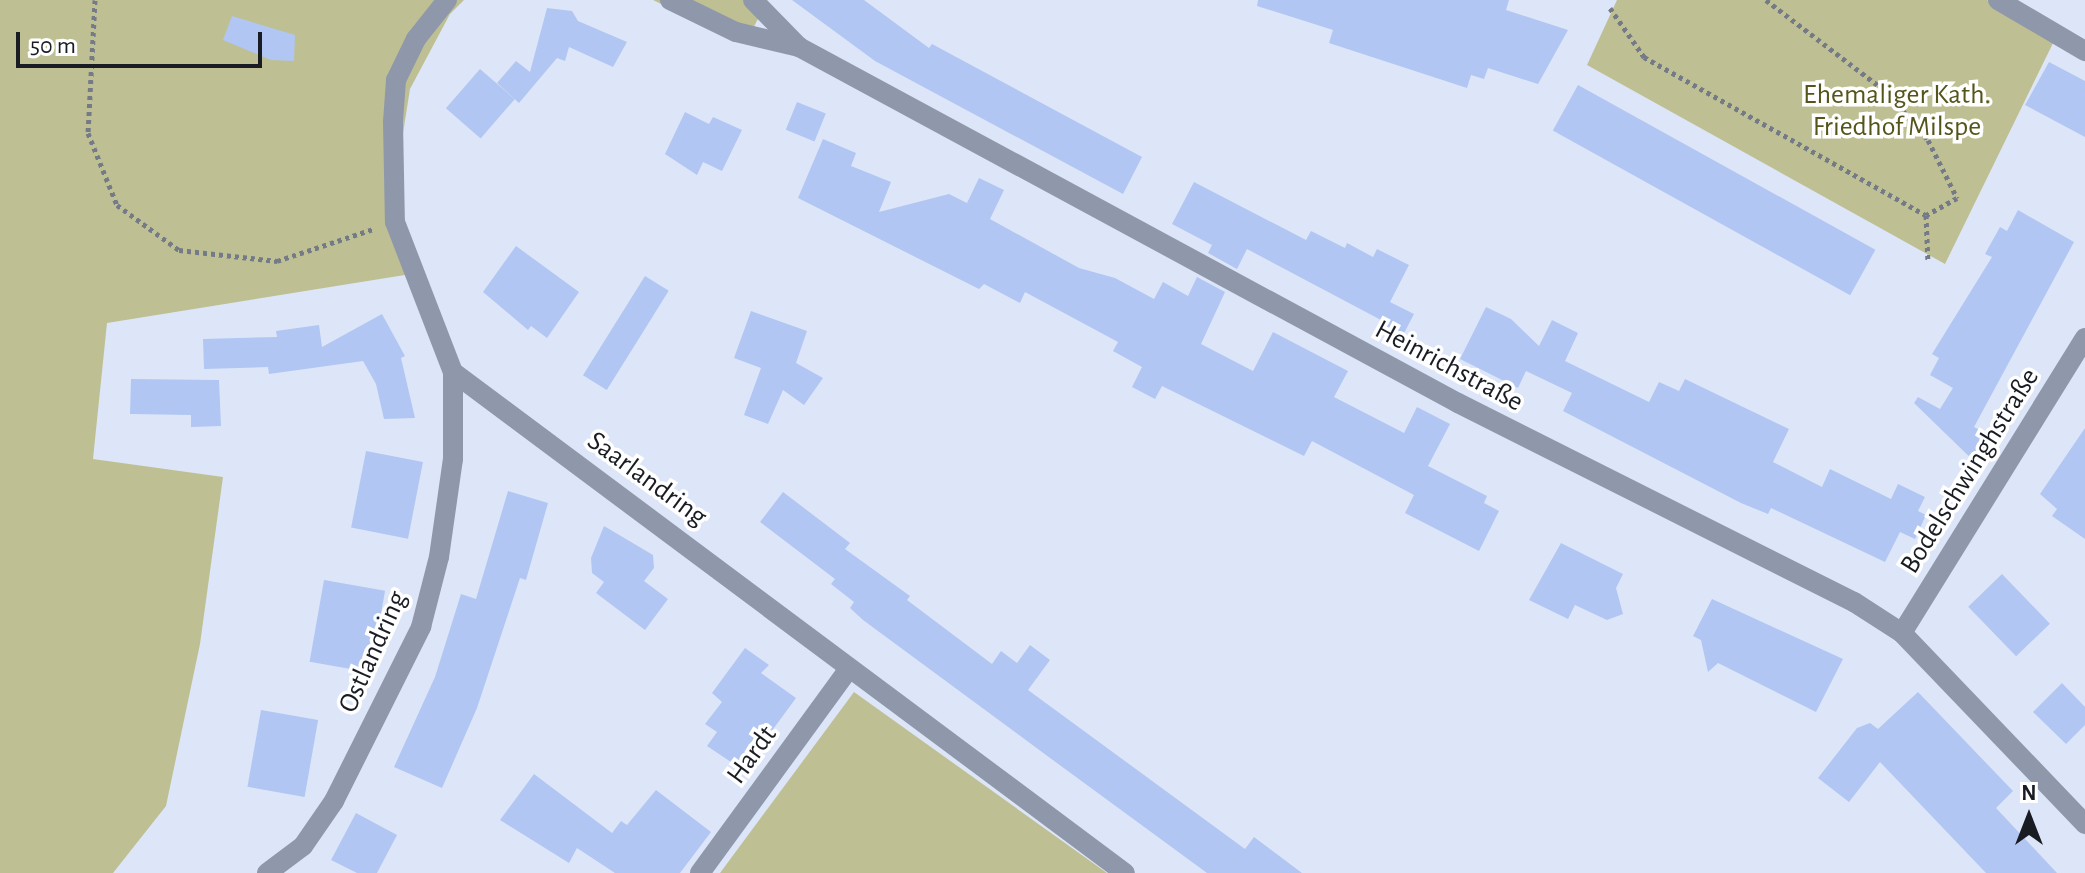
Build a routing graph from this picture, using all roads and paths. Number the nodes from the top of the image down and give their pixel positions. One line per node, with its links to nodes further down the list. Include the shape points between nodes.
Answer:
1 (95, 0): 11 (path, via 88,133 117,205 179,250 277,261)
2 (447, 0): 11 (street, via 416,39 396,80)
3 (670, 0): 8 (street, via 736,32)
4 (753, 0): 8 (street, Heinrichstraße)
5 (1766, 0): 10 (path, via 1888,93 1928,140 1957,198)
6 (1998, 0): 9 (street)
7 (1610, 8): 10 (path, via 1644,57)
8 (799, 47): 15 (street, Heinrichstraße, via 1444,396 1854,602)
9 (2085, 51)
10 (1926, 215): 12 (path)
11 (395, 222): 14 (street)
12 (1928, 262)
13 (2085, 338): 15 (street, Bodelschwinghstraße)
14 (453, 372): 16 (street, Saarlandring, via 672,531); 18 (street, Ostlandring, via 453,459 439,557 421,627 334,801 303,846)
15 (1902, 633): 17 (street, Heinrichstraße)
16 (848, 670): 19 (street, Hardt); 20 (street, Saarlandring)
17 (2085, 824)
18 (267, 873)
19 (700, 873)
20 (1125, 873)

